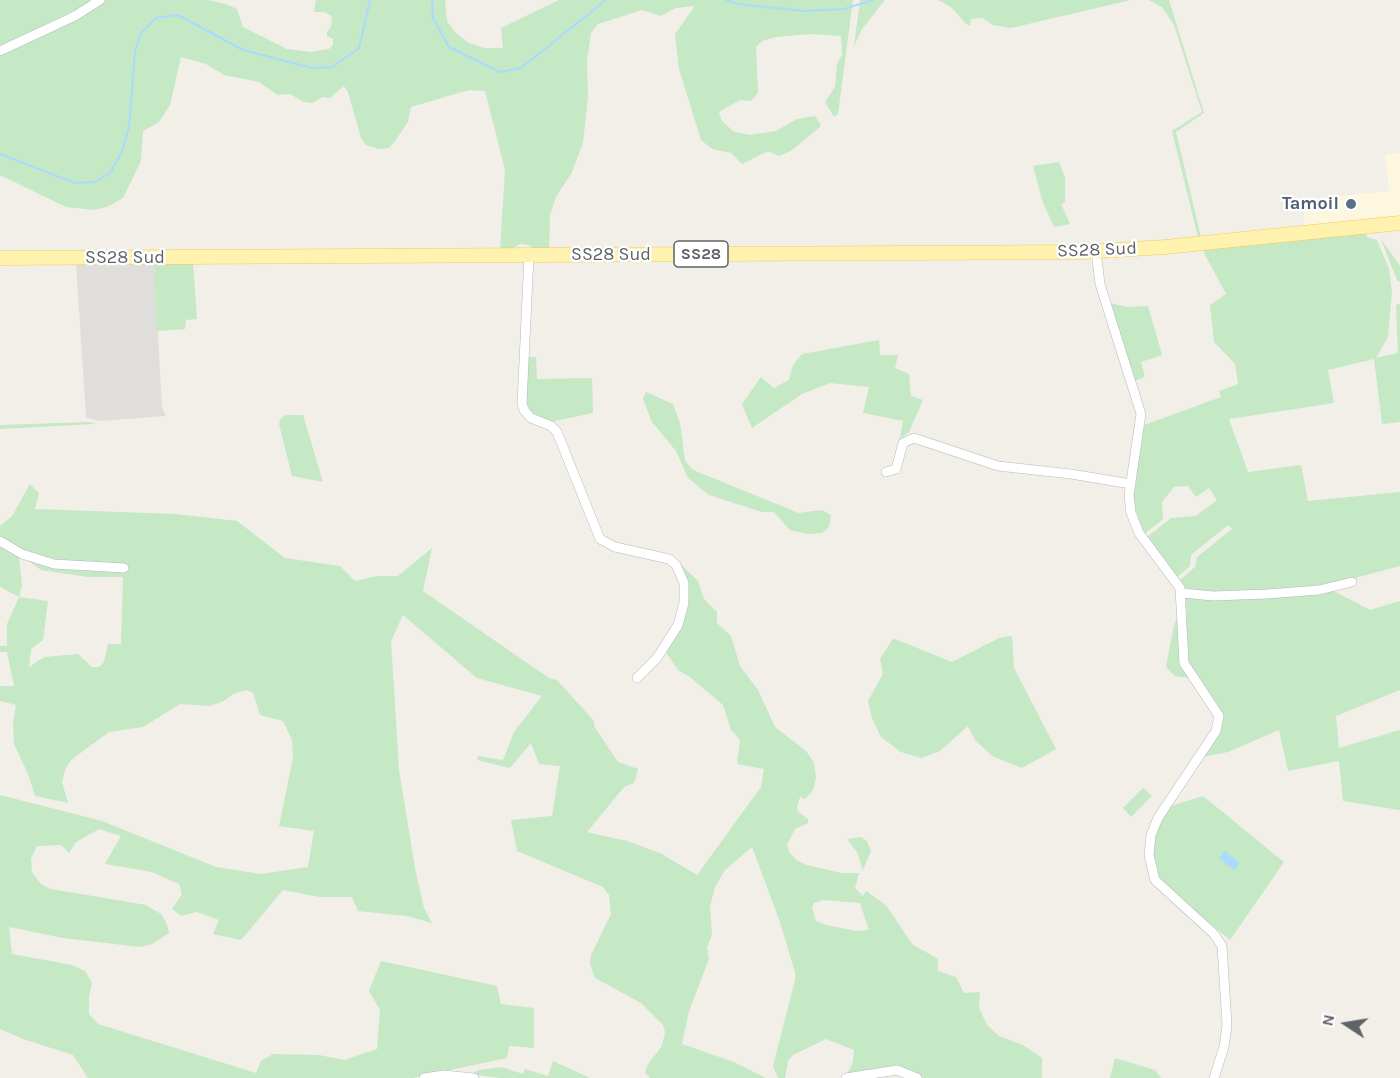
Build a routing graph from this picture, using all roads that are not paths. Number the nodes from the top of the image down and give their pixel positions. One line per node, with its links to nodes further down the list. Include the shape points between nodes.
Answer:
1 (100, 0): 2 (street)
2 (0, 51)
3 (1400, 223): 4 (main road, SS28 Sud / SS28)
4 (1096, 251): 5 (main road, SS28 Sud / SS28); 8 (street, via 1100,284 1141,414)
5 (530, 256): 6 (main road, SS28 Sud / SS28); 13 (street, via 524,410 557,432 600,539 615,547 669,559 684,584 678,625 657,658)
6 (0, 258)
7 (886, 472): 8 (street, via 896,469 903,443 914,438 998,466)
8 (1131, 484): 12 (street, via 1129,501 1135,524)
9 (0, 542): 10 (street, via 54,564)
10 (124, 568)
11 (1352, 582): 12 (street, via 1319,590 1267,594)
12 (1182, 593): 18 (street, via 1184,663 1215,707 1219,722 1158,818 1149,855 1155,880 1222,946 1227,1025)
13 (637, 678)
14 (424, 1078): 15 (street)
15 (474, 1078)
16 (846, 1078): 17 (street, via 897,1070)
17 (917, 1078)
18 (1214, 1078)

